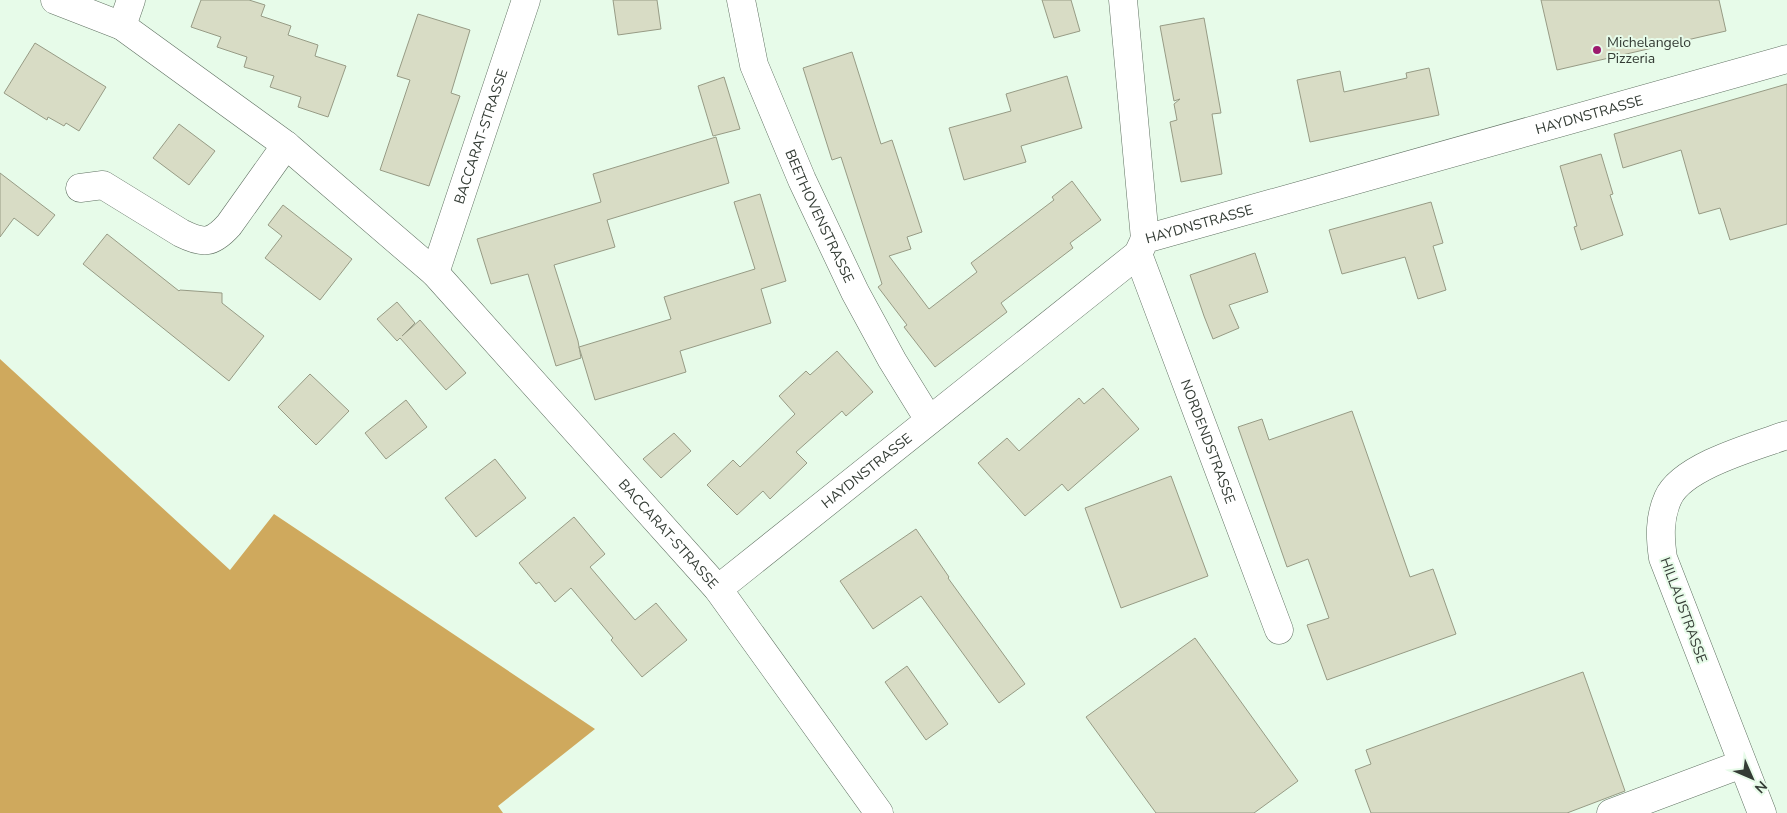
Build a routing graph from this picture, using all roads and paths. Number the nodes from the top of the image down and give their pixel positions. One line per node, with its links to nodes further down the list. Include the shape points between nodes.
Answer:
1 (55, 0): 6 (street, BACCARAT-STRASSE)
2 (131, 0): 6 (street)
3 (526, 0): 11 (street, BACCARAT-STRASSE)
4 (741, 0): 12 (street, BEETHOVENSTRASSE, via 754,65 802,180 856,292)
5 (1123, 0): 10 (street, NORDENDSTRASSE)
6 (122, 26): 8 (street, BACCARAT-STRASSE)
7 (1787, 59): 10 (street, HAYDNSTRASSE)
8 (286, 145): 9 (street, via 229,225 208,241 181,233 103,185); 11 (street, BACCARAT-STRASSE)
9 (80, 188)
10 (1141, 246): 12 (street, HAYDNSTRASSE); 15 (street, NORDENDSTRASSE)
11 (435, 273): 14 (street, BACCARAT-STRASSE)
12 (928, 420): 14 (street, HAYDNSTRASSE)
13 (1787, 435): 16 (street, HILLAUSTRASSE, via 1715,460 1680,483 1668,496 1663,515 1660,537 1663,558)
14 (718, 589): 17 (street, BACCARAT-STRASSE)
15 (1279, 630)
16 (1742, 764): 18 (street); 19 (street, HILLAUSTRASSE)
17 (879, 813)
18 (1611, 813)
19 (1762, 813)

